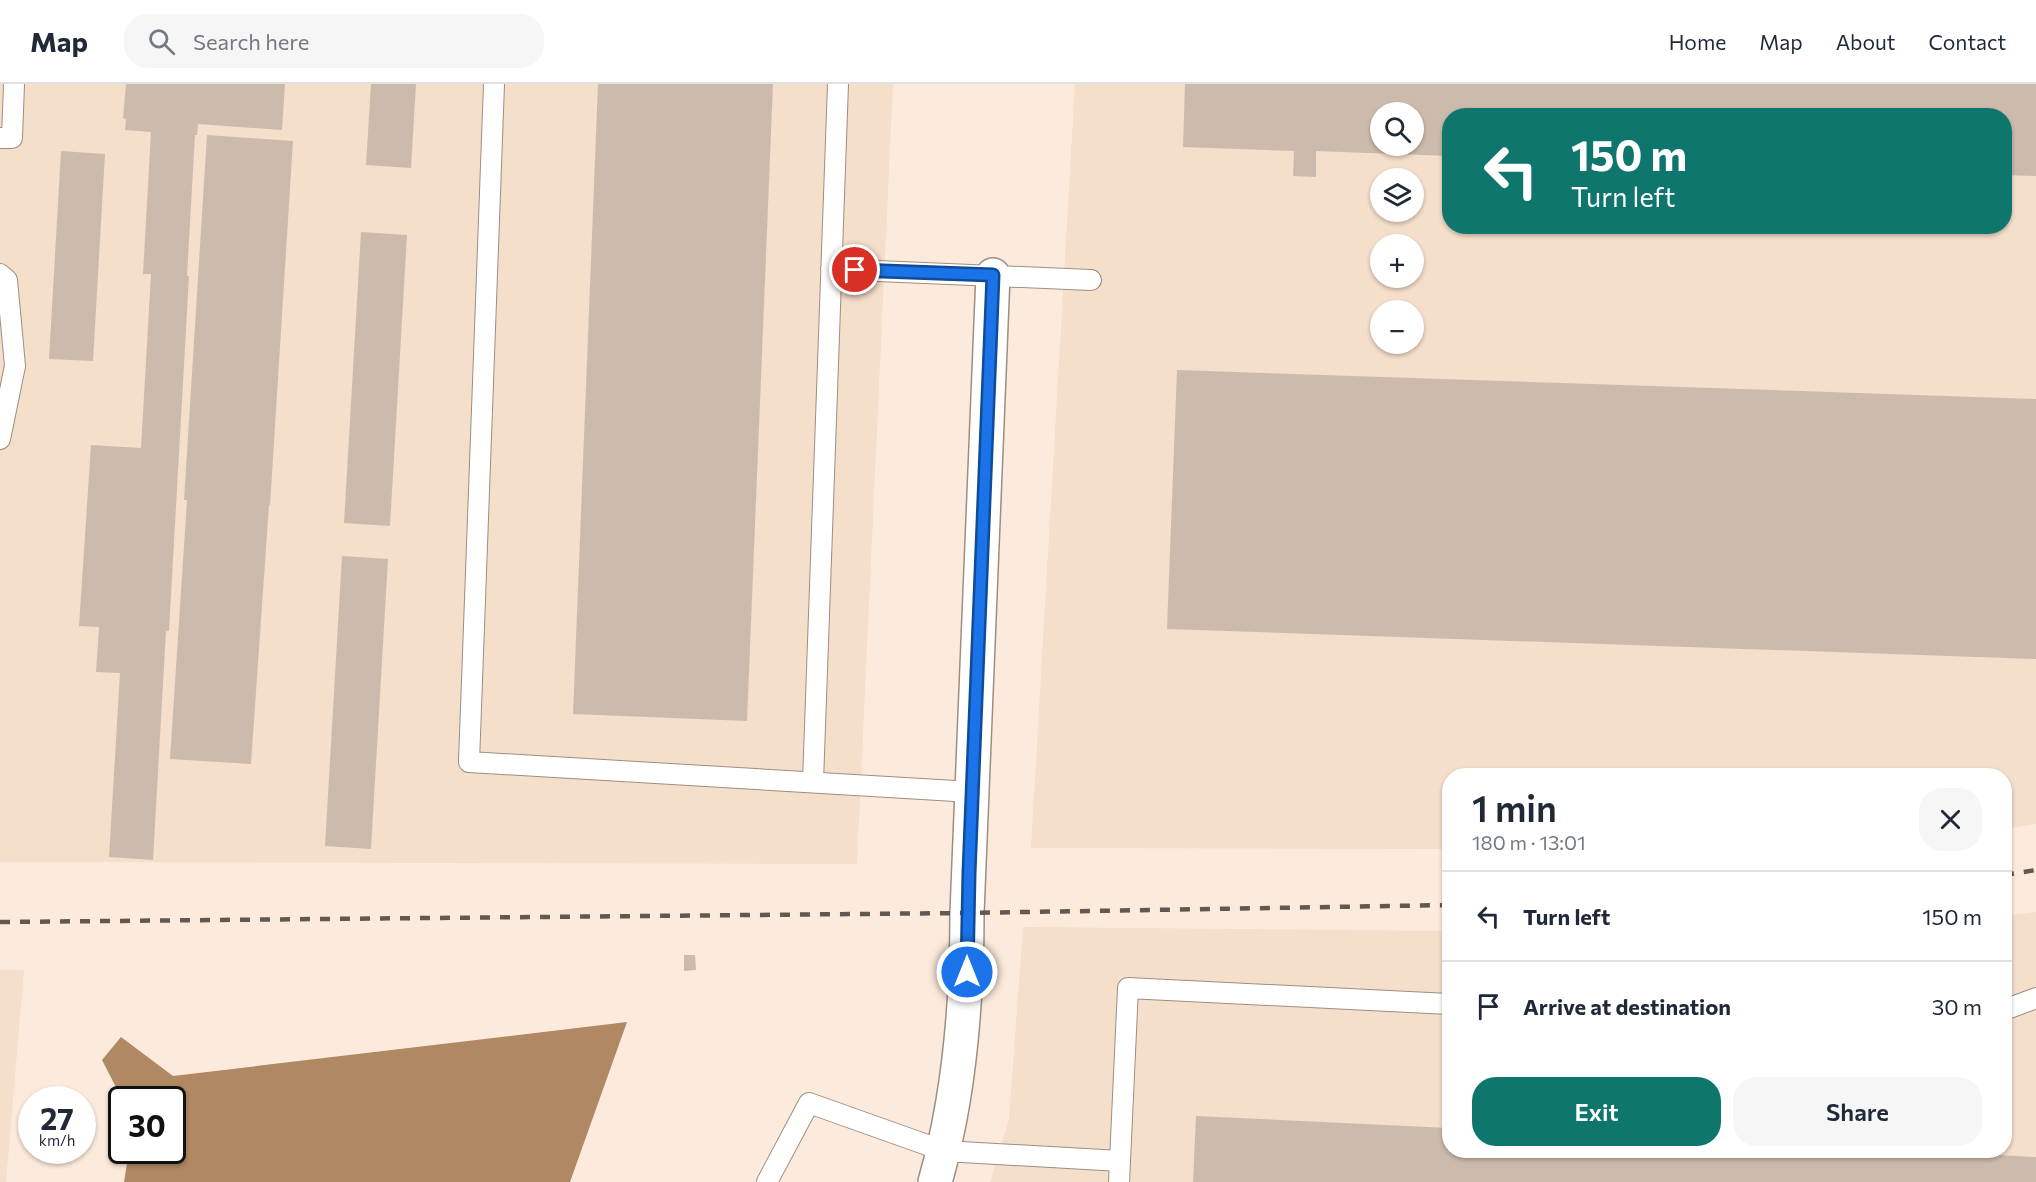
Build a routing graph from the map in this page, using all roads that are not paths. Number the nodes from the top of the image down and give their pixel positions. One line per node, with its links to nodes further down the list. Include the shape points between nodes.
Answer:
1 (14, 84): 4 (lane, via 12,138)
2 (494, 84): 10 (lane, via 469,762)
3 (838, 84): 5 (lane)
4 (0, 138)
5 (831, 269): 7 (lane); 10 (lane)
6 (0, 274): 9 (lane, via 7,280 15,366)
7 (993, 275): 8 (lane); 11 (street)
8 (1091, 280)
9 (0, 439)
10 (813, 782): 11 (lane)
11 (972, 792): 15 (street, via 967,972 957,1078)
12 (2036, 998): 14 (lane)
13 (1442, 1004): 16 (lane, via 1128,988)
14 (2012, 1007)
15 (944, 1151): 16 (lane); 17 (lane, via 809,1103); 18 (street)
16 (1120, 1161): 19 (lane)
17 (767, 1182)
18 (935, 1182)
19 (1119, 1182)

